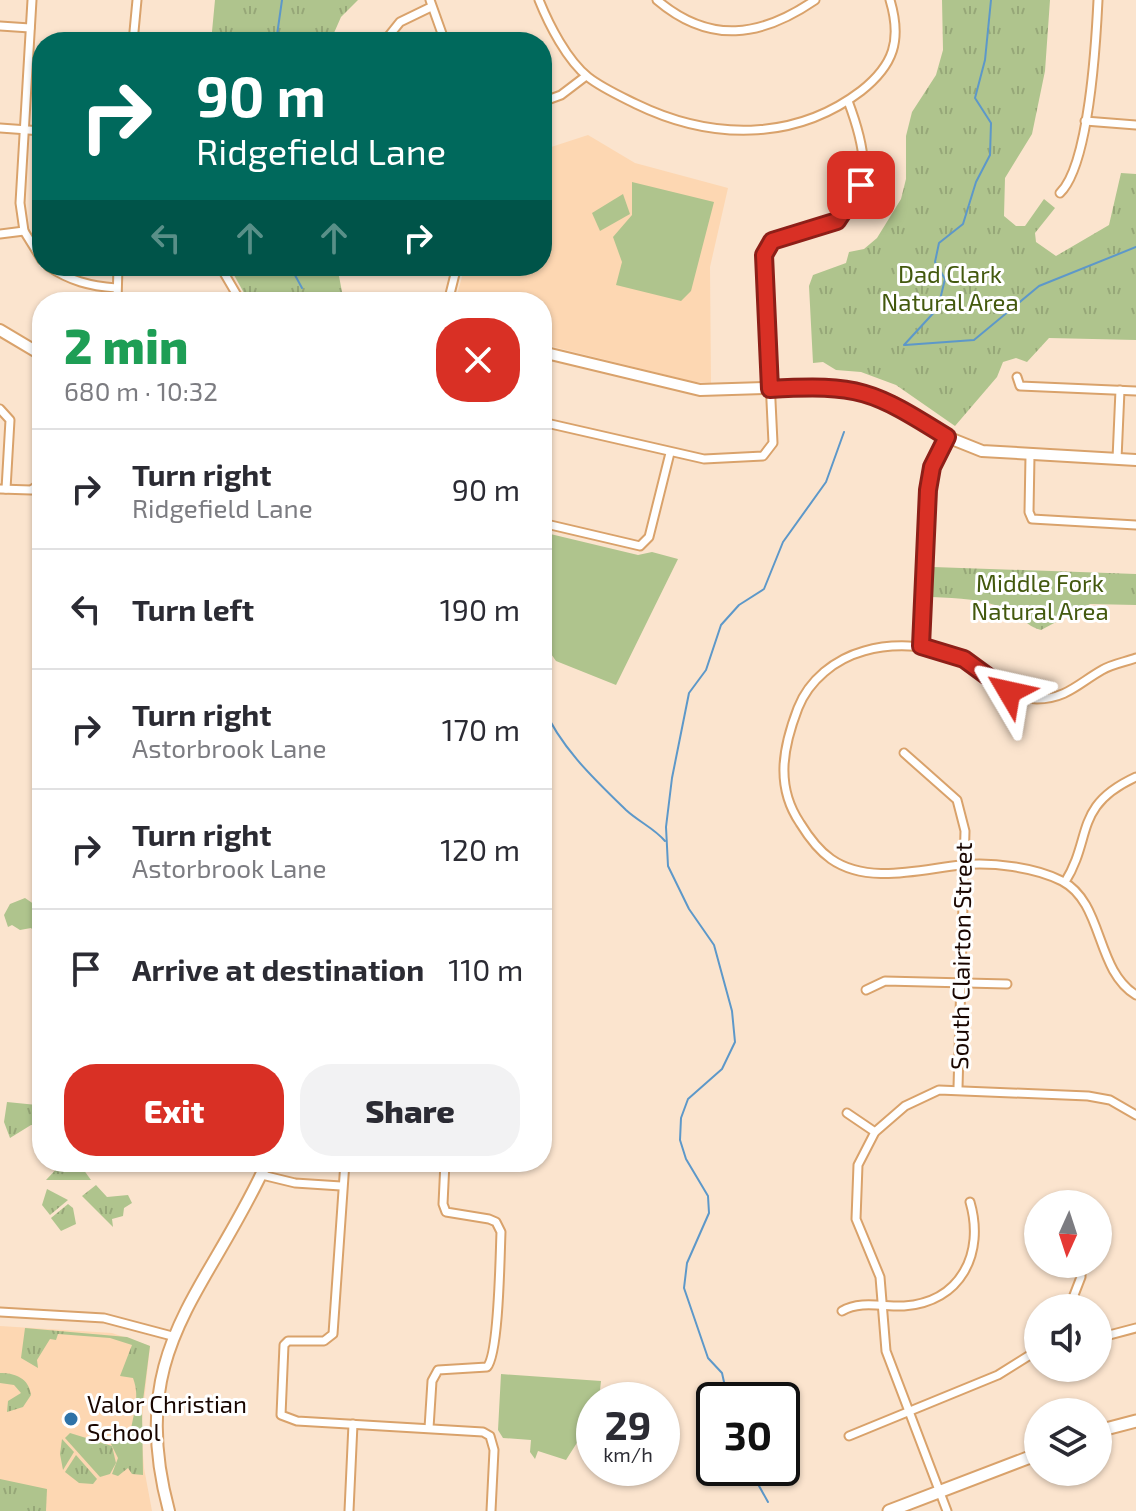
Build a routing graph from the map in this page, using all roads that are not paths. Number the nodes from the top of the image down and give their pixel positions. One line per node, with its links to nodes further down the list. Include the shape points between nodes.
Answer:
1 (32, 0): 10 (street)
2 (137, 0): 11 (street)
3 (539, 0): 14 (street, via 547,21)
4 (657, 0): 5 (street, via 699,27 726,31 761,29)
5 (815, 0)
6 (890, 0): 16 (street, via 896,18 894,50 882,74)
7 (1098, 0): 17 (street)
8 (431, 4): 12 (street); 13 (street)
9 (0, 26): 10 (street)
10 (30, 28): 20 (street)
11 (134, 32)
12 (392, 32)
13 (441, 32)
14 (586, 76): 15 (street); 16 (street, via 669,120 708,129 755,132 807,122)
15 (552, 98)
16 (848, 101): 34 (street, via 863,142 856,195 837,221 772,241 764,255)
17 (1085, 121): 18 (street); 22 (street, via 1072,174)
18 (1136, 125)
19 (0, 128): 20 (street)
20 (23, 130): 21 (street); 23 (street)
21 (32, 130)
22 (1060, 193)
23 (24, 231): 24 (street); 25 (street)
24 (0, 234)
25 (32, 244)
26 (62, 276): 28 (street)
27 (117, 276): 28 (street)
28 (116, 288): 29 (street)
29 (116, 292)
30 (0, 330): 31 (street)
31 (32, 349)
32 (552, 354): 34 (street, via 700,390)
33 (1017, 377): 35 (street, via 1020,386)
34 (770, 389): 39 (street, via 826,386 870,393); 40 (street, via 773,443 763,456 704,459)
35 (1120, 390): 36 (street); 42 (street)
36 (1136, 391)
37 (0, 409): 44 (street, via 10,420)
38 (552, 424): 40 (street)
39 (947, 437): 41 (street, via 982,451); 48 (street, via 928,490)
40 (670, 453): 46 (street, via 649,537 640,546)
41 (1030, 456): 42 (street); 47 (street, via 1032,519)
42 (1117, 459): 43 (street)
43 (1136, 460)
44 (3, 489): 45 (street)
45 (32, 489)
46 (552, 525)
47 (1136, 525)
48 (921, 646): 49 (street, via 964,659 1009,692 1036,699 1067,694 1104,668); 52 (street, via 864,651 814,679 785,746 785,796 798,821 833,860 891,874)
49 (1136, 658)
50 (904, 753): 52 (street, South Clairton Street, via 957,800 965,831)
51 (1136, 777): 53 (street, via 1116,786 1086,822)
52 (965, 864): 53 (street, via 1033,870); 55 (street, South Clairton Street)
53 (1065, 882): 57 (street, via 1084,906 1113,973)
54 (1007, 984): 55 (street)
55 (964, 985): 56 (street, via 885,981); 58 (street, South Clairton Street)
56 (866, 990)
57 (1136, 995)
58 (958, 1088): 60 (street, via 1088,1096 1110,1100); 61 (street, via 921,1097)
59 (847, 1113): 61 (street)
60 (1136, 1115)
61 (875, 1132): 68 (street, via 858,1165 854,1199 858,1230 880,1277)
62 (263, 1172): 65 (street)
63 (343, 1172): 66 (street)
64 (445, 1172): 79 (street, via 446,1212 489,1219 501,1232 494,1358 484,1368 438,1370 432,1381)
65 (262, 1175): 66 (street); 73 (street)
66 (341, 1186): 77 (street, via 333,1334 324,1341 284,1345 279,1409 283,1418)
67 (970, 1202): 68 (street, via 977,1226 975,1246 956,1281 926,1302)
68 (882, 1306): 69 (street); 75 (street, via 886,1351)
69 (842, 1311)
70 (0, 1312): 73 (street, via 104,1318)
71 (1136, 1328): 72 (street)
72 (1112, 1334)
73 (172, 1336): 83 (street, via 157,1414 158,1461)
74 (1024, 1360): 75 (street)
75 (907, 1411): 80 (street); 82 (street)
76 (1136, 1421): 78 (main road)
77 (353, 1424): 79 (street); 84 (street)
78 (1112, 1427)
79 (429, 1428): 85 (street, via 490,1436)
80 (849, 1436)
81 (1024, 1459): 82 (main road)
82 (939, 1491): 86 (main road); 87 (street)
83 (169, 1511)
84 (349, 1511)
85 (491, 1511)
86 (889, 1511)
87 (947, 1511)

